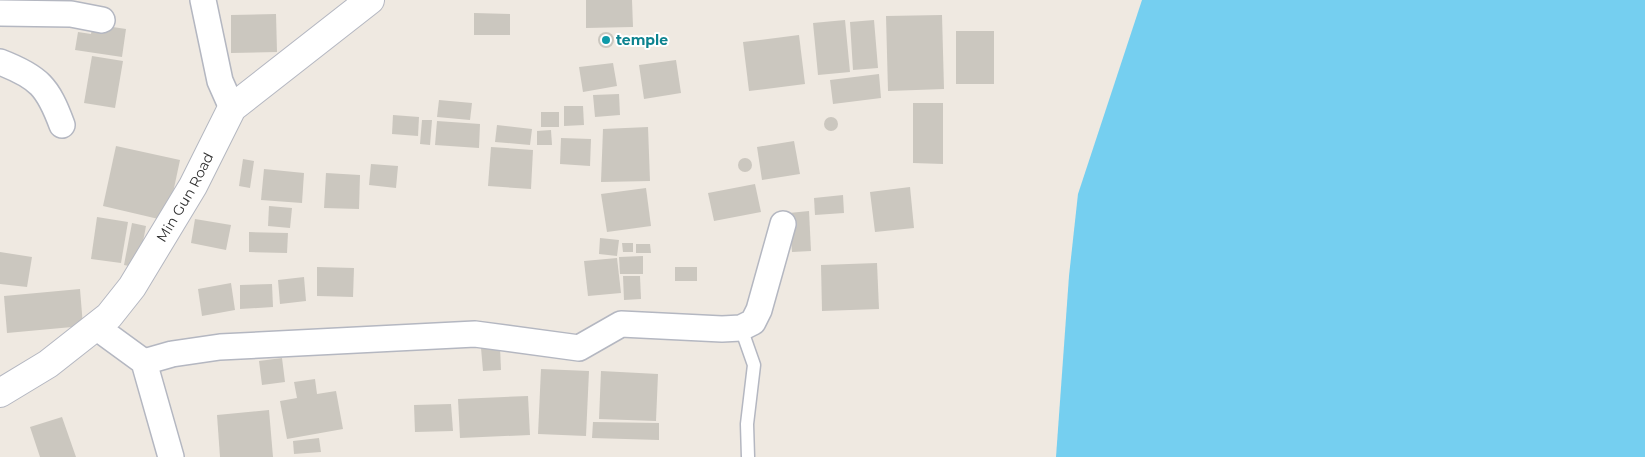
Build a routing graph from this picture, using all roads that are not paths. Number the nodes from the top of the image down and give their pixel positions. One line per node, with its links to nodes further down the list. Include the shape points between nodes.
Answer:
1 (203, 0): 6 (street, via 220,81)
2 (370, 0): 6 (street, Min Gun Road)
3 (0, 13): 4 (street, via 71,14)
4 (102, 20)
5 (0, 62): 7 (street, via 24,71 39,83 52,97)
6 (232, 108): 9 (street, Min Gun Road, via 193,186 132,287)
7 (62, 125)
8 (783, 224): 10 (street, via 759,310 753,322)
9 (96, 327): 11 (street); 12 (street, Min Gun Road, via 48,364)
10 (740, 328): 11 (street, via 722,330 621,324 579,348 474,334 220,347); 14 (lane, via 754,365 747,424)
11 (144, 362): 13 (street)
12 (0, 393)
13 (172, 457)
14 (748, 457)

